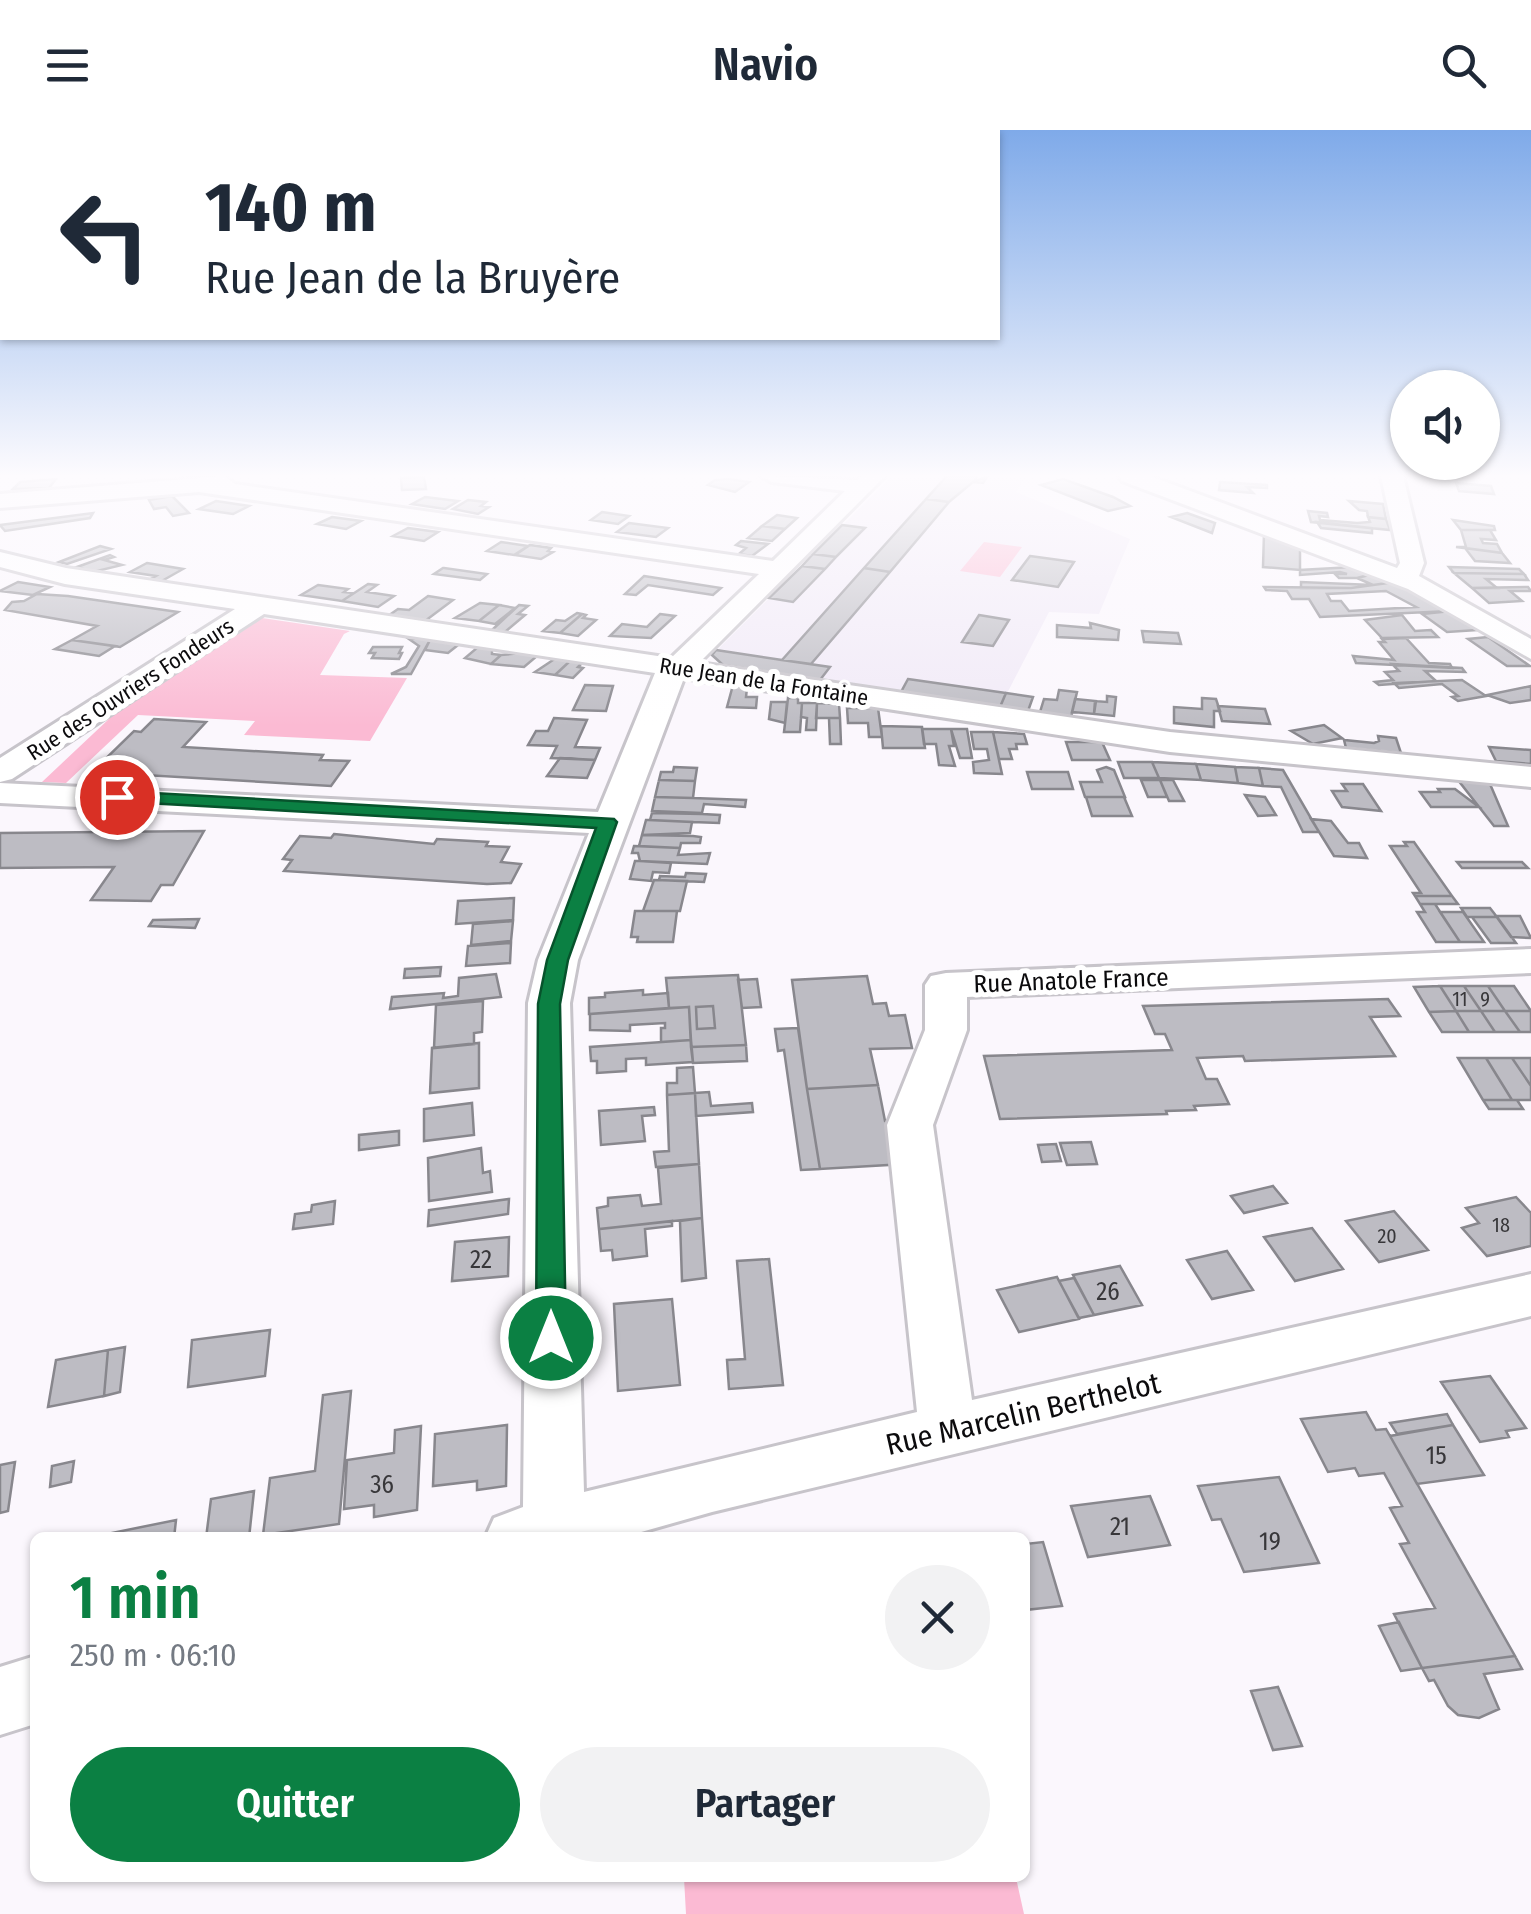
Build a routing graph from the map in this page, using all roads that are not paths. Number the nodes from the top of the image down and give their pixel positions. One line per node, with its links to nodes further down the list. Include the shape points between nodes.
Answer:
1 (0, 559): 8 (street, Rue Jean de la Fontaine)
2 (704, 559): 6 (street)
3 (789, 559): 6 (street)
4 (1352, 559): 7 (street)
5 (1411, 559): 7 (street)
6 (778, 570): 10 (street)
7 (1405, 579): 9 (street)
8 (260, 605): 10 (street, Rue Jean de la Fontaine); 11 (street, Rue des Ouvriers Fondeurs)
9 (1531, 650)
10 (676, 668): 12 (street, Rue Jean de la Fontaine, via 1170,742); 14 (street)
11 (0, 772)
12 (1527, 782)
13 (0, 793): 14 (street)
14 (608, 822): 18 (street, via 558,960 549,1004)
15 (1531, 961): 17 (street, Rue Anatole France, via 946,985 946,1030 910,1125)
16 (1531, 1295): 17 (street, Rue Marcelin Berthelot)
17 (948, 1433): 18 (street, Rue Marcelin Berthelot)
18 (535, 1531)
19 (30, 1692): 20 (street)
20 (0, 1701)

